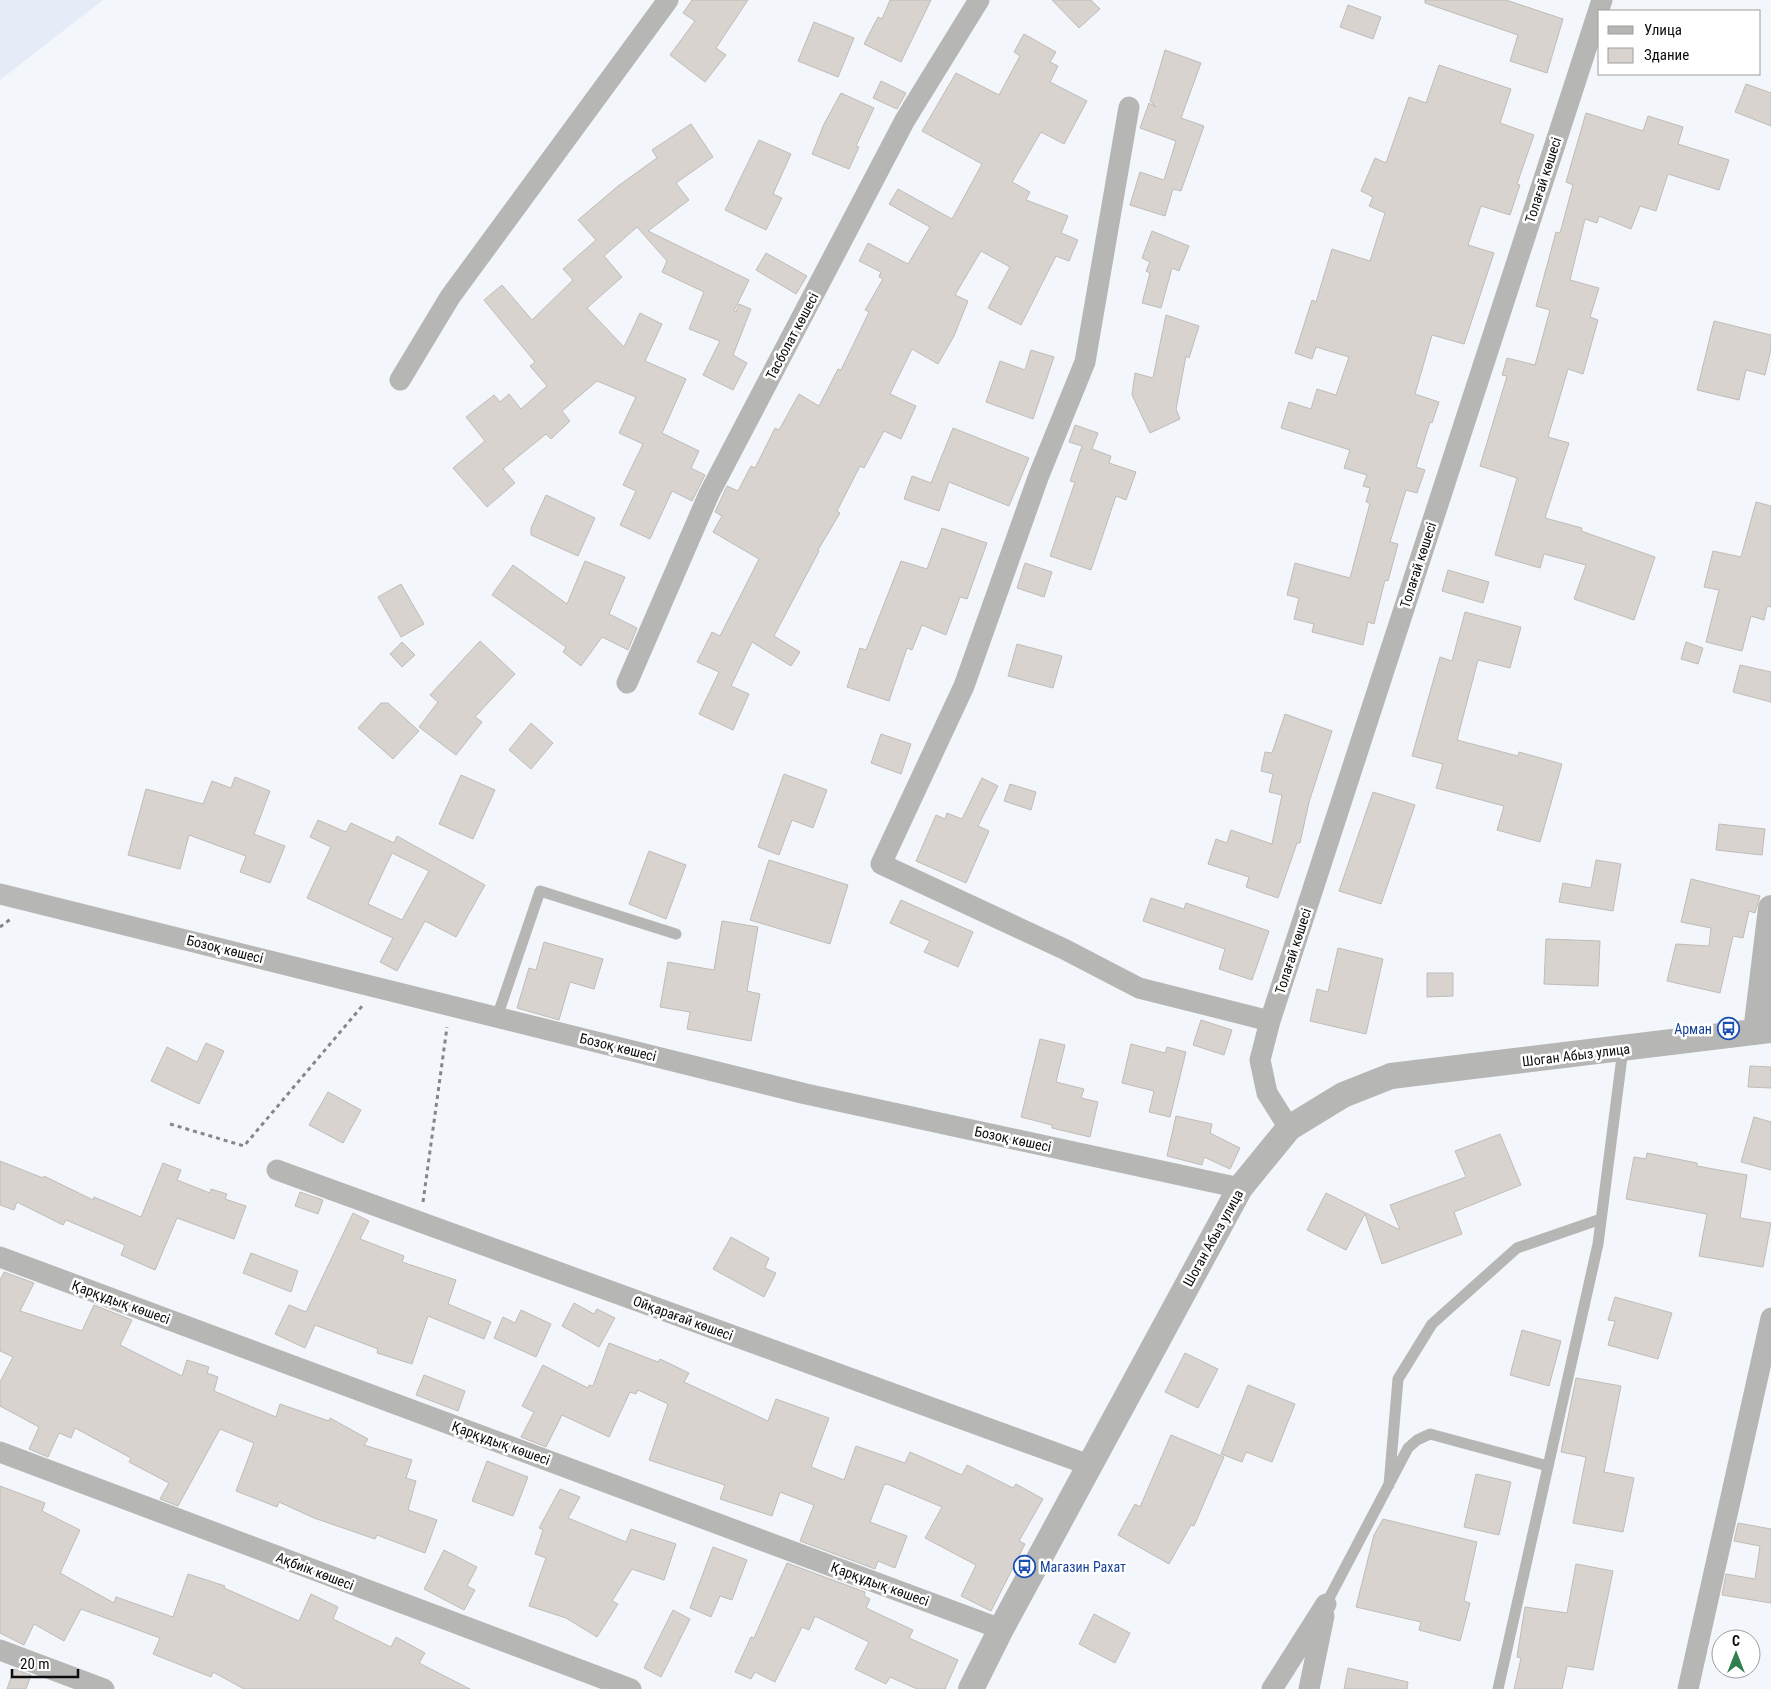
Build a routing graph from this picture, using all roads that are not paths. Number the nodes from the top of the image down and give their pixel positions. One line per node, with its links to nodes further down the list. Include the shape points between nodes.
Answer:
1 (668, 0): 5 (street, via 450,298)
2 (979, 0): 6 (street, Тасболат көшесі, via 905,120 709,494)
3 (1598, 12): 11 (street, Толағай көшесі)
4 (1129, 108): 11 (street, via 1085,362 1038,475 964,686 881,864 1139,988)
5 (400, 380)
6 (627, 684)
7 (0, 894): 10 (street, Бозоқ көшесі)
8 (1771, 908): 12 (street)
9 (676, 934): 10 (lane, via 540,892)
10 (497, 1017): 16 (street, Бозоқ көшесі, via 806,1094)
11 (1270, 1021): 14 (street, Толағай көшесі, via 1260,1060 1267,1093)
12 (1764, 1031): 13 (street, Шоган Абыз улица)
13 (1623, 1049): 14 (street, Шоган Абыз улица, via 1391,1076 1343,1095); 17 (lane)
14 (1290, 1128): 16 (street, Шоган Абыз улица)
15 (277, 1170): 21 (street, Ойқарағай көшесі)
16 (1240, 1188): 21 (street, Шоган Абыз улица)
17 (1601, 1220): 22 (lane); 23 (lane, via 1517,1248 1432,1324 1398,1380)
18 (0, 1257): 25 (street, Қарқұдық көшесі)
19 (1771, 1318): 33 (street)
20 (0, 1452): 28 (street, Ақбиік көшесі)
21 (1089, 1465): 25 (street, Шоган Абыз улица)
22 (1548, 1466): 23 (lane, via 1430,1434 1408,1448); 32 (lane)
23 (1389, 1485): 24 (lane)
24 (1326, 1604): 30 (street); 31 (street)
25 (1001, 1629): 29 (street, Шоган Абыз улица)
26 (0, 1650): 27 (street)
27 (104, 1689)
28 (631, 1689)
29 (971, 1689)
30 (1272, 1689)
31 (1310, 1689)
32 (1498, 1689)
33 (1688, 1689)

